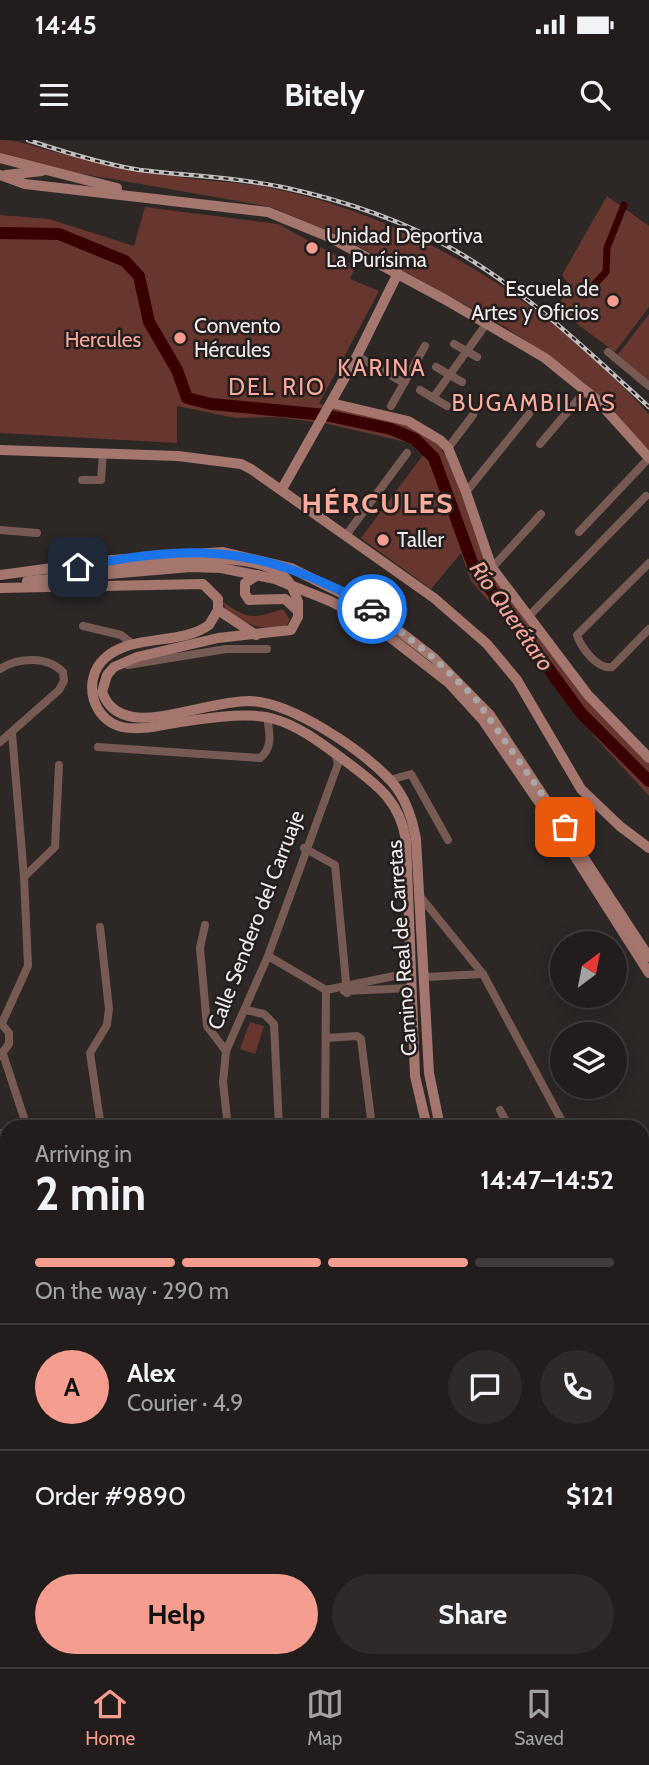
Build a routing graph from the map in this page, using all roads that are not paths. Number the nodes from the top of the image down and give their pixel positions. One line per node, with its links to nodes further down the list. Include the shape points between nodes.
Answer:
1 (0, 158): 2 (street)
2 (49, 170): 3 (street); 4 (street)
3 (66, 175): 5 (street); 6 (street)
4 (0, 176): 5 (street)
5 (63, 187): 6 (street)
6 (158, 198): 7 (street, via 268,212)
7 (398, 273): 8 (street); 13 (street)
8 (486, 323): 11 (street); 21 (street, via 545,358)
9 (454, 344): 11 (street)
10 (425, 346): 18 (street)
11 (466, 351): 14 (street); 16 (street)
12 (608, 352): 19 (street)
13 (357, 356): 18 (street); 23 (street)
14 (477, 357)
15 (436, 367): 16 (street)
16 (449, 375): 17 (street); 22 (street)
17 (462, 382)
18 (404, 383): 24 (street)
19 (649, 386)
20 (420, 390): 22 (street)
21 (586, 390): 28 (street); 33 (street)
22 (433, 398): 25 (street)
23 (330, 405): 29 (street, via 408,421); 35 (street)
24 (391, 405)
25 (447, 406)
26 (529, 414): 36 (street)
27 (473, 415): 29 (street)
28 (540, 444)
29 (448, 448): 36 (street)
30 (0, 450): 31 (street)
31 (103, 453): 34 (street, via 101,480); 35 (street, via 242,464)
32 (407, 453): 42 (street)
33 (649, 458): 40 (street)
34 (82, 480)
35 (282, 489): 42 (street)
36 (466, 492): 45 (street)
37 (646, 496): 51 (street)
38 (541, 514): 45 (street)
39 (0, 530): 41 (street)
40 (579, 532)
41 (37, 533)
42 (347, 534): 72 (street, via 434,598 486,644 516,680 581,789)
43 (649, 563): 54 (street, via 578,635 606,668)
44 (78, 567): 46 (street); 49 (street, bridge, via 206,559 257,564 289,581); 78 (street, via 223,552 291,568 367,606 434,658 490,715)
45 (492, 568): 51 (street)
46 (0, 575)
47 (260, 575): 48 (street, via 191,567); 49 (street, via 245,583 249,600 285,599); 80 (street, via 330,601 373,624 467,701 502,746)
48 (0, 586): 50 (street, via 196,583 209,588 218,599)
49 (298, 607): 55 (street, via 291,630)
50 (218, 610): 52 (street); 55 (street)
51 (529, 616): 67 (street, via 588,695)
52 (213, 622): 56 (street, via 220,622 224,629); 57 (street, Camino Real de Carretas, via 204,629)
53 (83, 626): 57 (street, via 121,635)
54 (649, 629)
55 (256, 635): 56 (street)
56 (218, 638): 59 (street)
57 (134, 645): 61 (street, Camino Real de Carretas, via 104,659 92,683 98,709 119,727 141,728 232,714)
58 (267, 649): 59 (street, via 226,649)
59 (114, 667): 64 (street, Camino Real de Carretas, via 102,692 113,710 134,718 250,701 294,710)
60 (0, 669): 62 (street, via 43,660 63,672 59,690)
61 (267, 716): 64 (street, Camino Real de Carretas, via 289,722); 65 (street, via 270,743 260,758)
62 (12, 733): 63 (street); 73 (street)
63 (0, 742)
64 (334, 746): 66 (street, Camino Real de Carretas); 66 (street, via 340,751); 71 (street, Calle Sendero del Carruaje, via 338,764); 79 (street, Camino Real de Carretas, via 387,794 404,825)
65 (98, 747)
66 (349, 748): 69 (street, Camino Real de Carretas)
67 (649, 758)
68 (59, 765): 73 (street, via 55,847)
69 (390, 780): 70 (street, via 411,774); 74 (street, Camino Real de Carretas, via 413,823)
70 (448, 840)
71 (304, 848): 77 (street, Calle Sendero del Carruaje); 84 (street, via 335,865)
72 (649, 848)
73 (24, 877): 87 (street, via 28,966)
74 (419, 895): 81 (street); 82 (street, Camino Real de Carretas)
75 (205, 925): 89 (street, via 200,948 207,1026)
76 (100, 927): 93 (street, via 109,1009 107,1025 90,1053)
77 (268, 956): 85 (street); 86 (street, Calle Sendero del Carruaje)
78 (649, 957)
79 (409, 973): 83 (street, Camino Real de Carretas); 84 (street)
80 (649, 973)
81 (483, 974): 82 (street); 101 (street)
82 (425, 977): 99 (street, Camino Real de Carretas, via 429,1073)
83 (410, 988): 84 (street); 98 (street, Camino Real de Carretas, via 415,1076)
84 (344, 989): 85 (street)
85 (326, 990): 88 (street)
86 (246, 1010): 89 (street, Calle Sendero del Carruaje); 95 (street, via 264,1014 274,1024)
87 (1, 1022): 90 (street, via 9,1032)
88 (326, 1038): 96 (street); 97 (street, via 361,1040)
89 (226, 1051): 94 (street, Calle Sendero del Carruaje, via 223,1082)
90 (2, 1055): 92 (street)
91 (500, 1110): 100 (street)
92 (25, 1120)
93 (100, 1120)
94 (227, 1120)
95 (279, 1120)
96 (325, 1120)
97 (371, 1120)
98 (425, 1120)
99 (439, 1120)
100 (505, 1120)
101 (561, 1120)

